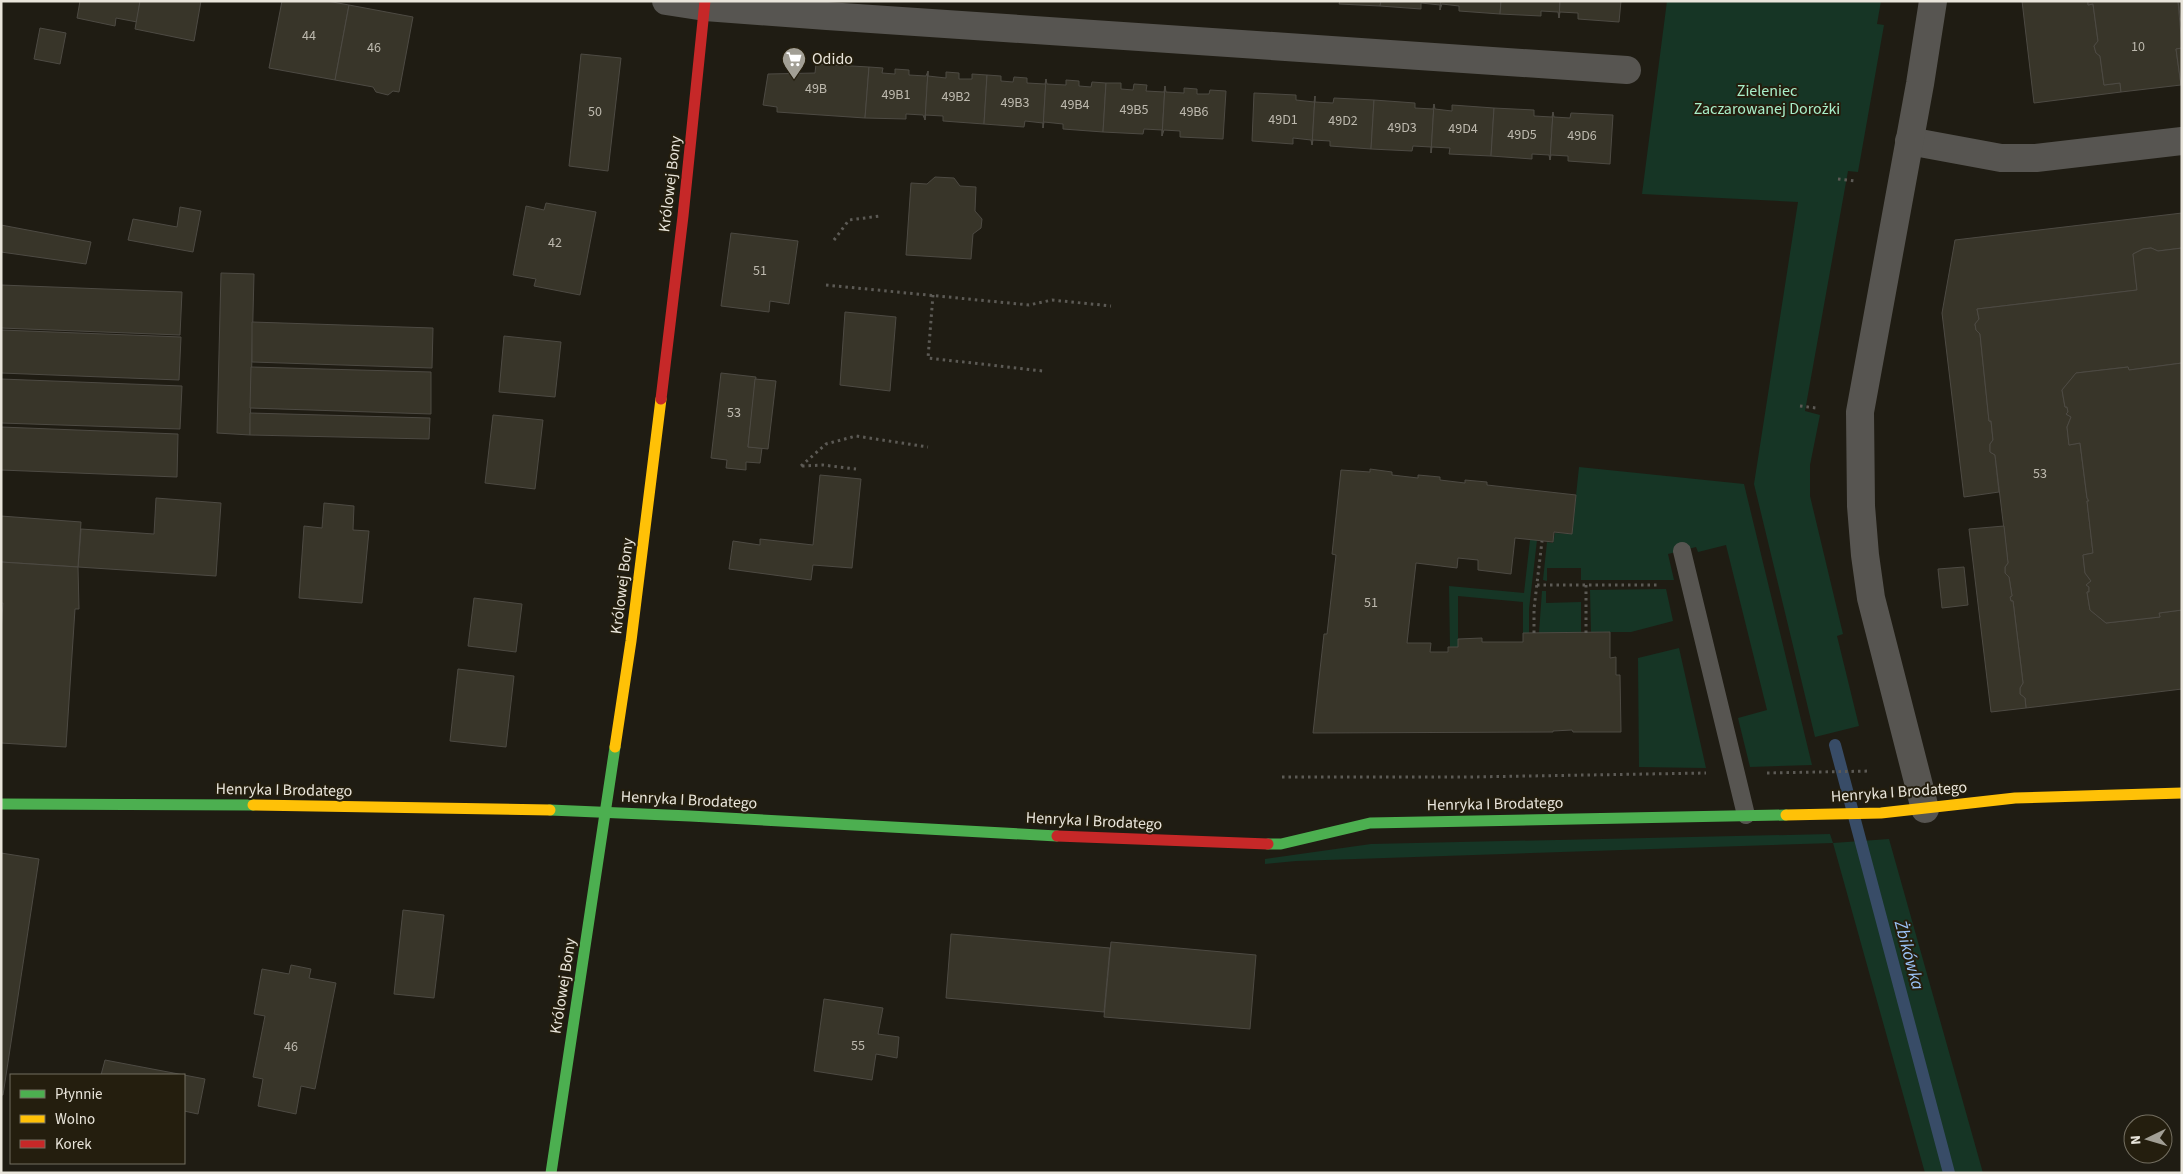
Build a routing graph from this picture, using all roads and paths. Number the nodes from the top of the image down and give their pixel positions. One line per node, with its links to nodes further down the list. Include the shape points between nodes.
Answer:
1 (666, 1): 3 (street)
2 (1933, 1): 6 (street)
3 (705, 4): 4 (street); 32 (street, Królowej Bony, via 647,513)
4 (1628, 70)
5 (2182, 141): 6 (street, via 2036,158 2001,158)
6 (1909, 142): 31 (street, via 1860,412 1859,451 1871,598)
7 (1838, 179): 8 (path)
8 (1855, 182)
9 (880, 216): 10 (path, via 849,220)
10 (834, 240)
11 (826, 285): 12 (path)
12 (933, 295): 13 (path, via 1030,304 1052,300); 14 (path, via 928,358)
13 (1111, 306)
14 (1043, 371)
15 (1800, 406): 16 (path)
16 (1816, 408)
17 (928, 447): 18 (path, via 856,436 826,444 802,466)
18 (856, 469)
19 (1542, 541): 21 (path)
20 (1682, 551): 27 (lane)
21 (1537, 585): 22 (path); 24 (path)
22 (1586, 585): 23 (path); 25 (path)
23 (1668, 585)
24 (1534, 633)
25 (1586, 633)
26 (1871, 771): 27 (path)
27 (1736, 773): 28 (path); 33 (lane)
28 (1282, 777)
29 (2182, 793): 31 (street, Henryka I Brodatego, via 2016,798)
30 (1, 804): 32 (street, Henryka I Brodatego)
31 (1925, 809): 33 (street, Henryka I Brodatego, via 1881,813)
32 (606, 812): 33 (street, Henryka I Brodatego, via 1269,844 1281,844 1370,822); 34 (street, Królowej Bony)
33 (1746, 815)
34 (551, 1173)

